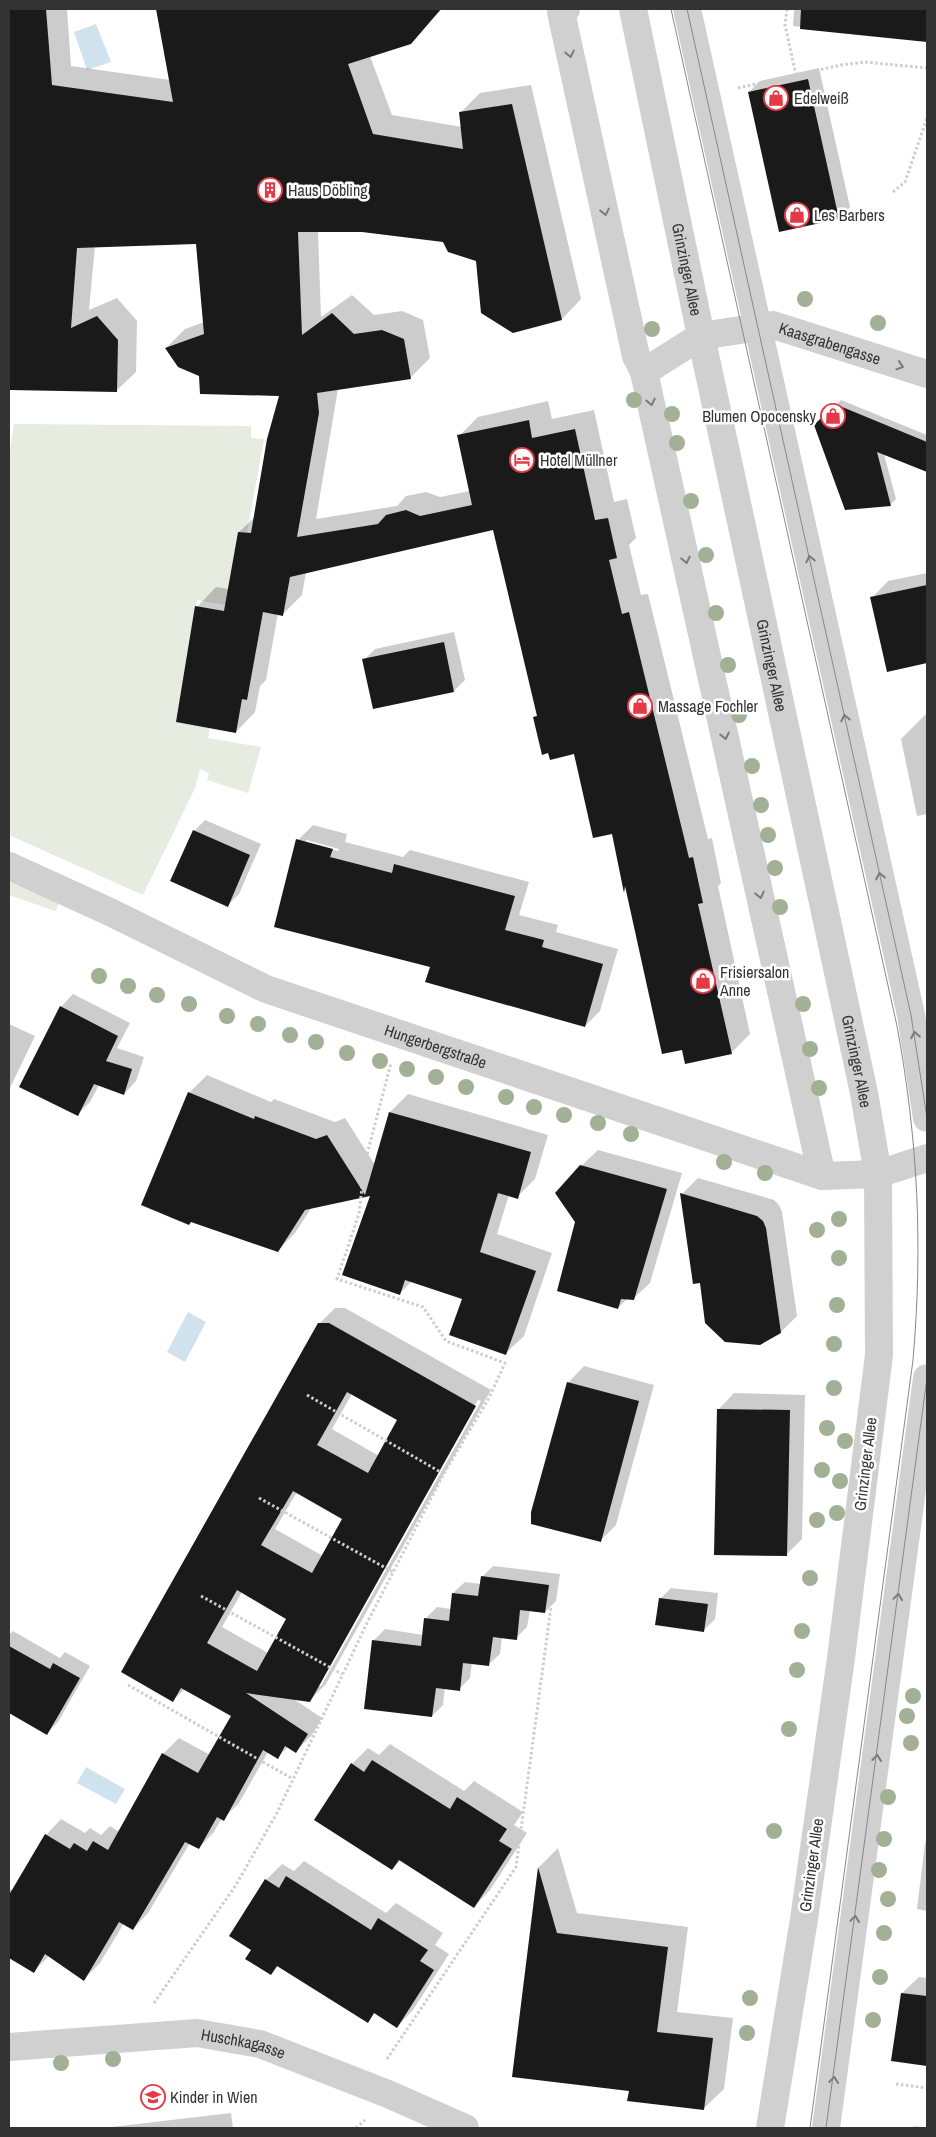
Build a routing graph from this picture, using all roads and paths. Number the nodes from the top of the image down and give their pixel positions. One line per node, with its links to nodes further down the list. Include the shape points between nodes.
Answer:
1 (566, 9): 14 (street, one-way to 14, via 561,12 636,356)
2 (633, 9): 13 (street, Grinzinger Allee)
3 (687, 9): 12 (street)
4 (787, 9): 7 (path, via 785,25)
5 (927, 68): 6 (path, via 865,62)
6 (812, 71): 7 (path); 10 (path)
7 (796, 75): 8 (path)
8 (731, 89)
9 (927, 118): 11 (path, via 905,182)
10 (839, 183)
11 (894, 192)
12 (758, 327): 13 (street, Kaasgrabengasse); 15 (street, Kaasgrabengasse, one-way to 15, via 773,325); 18 (street, one-way to 12, via 911,1015)
13 (701, 336): 14 (street); 20 (street, Grinzinger Allee, via 864,1094)
14 (644, 372): 21 (street, one-way to 21)
15 (927, 374)
16 (9, 866): 17 (street, Hungerbergstraße, via 266,989)
17 (399, 1034): 21 (street, Hungerbergstraße); 24 (path, via 365,1162 358,1214 337,1279 423,1307 446,1341 505,1363 489,1398)
18 (927, 1118)
19 (927, 1158): 20 (street, Hungerbergstraße)
20 (878, 1174): 21 (street, Hungerbergstraße); 38 (street, Grinzinger Allee, via 879,1356 840,1667)
21 (822, 1176)
22 (927, 1378): 39 (street, one-way to 22)
23 (307, 1395): 24 (path)
24 (444, 1474): 26 (path)
25 (259, 1498): 26 (path)
26 (393, 1572): 29 (path)
27 (201, 1596): 29 (path)
28 (551, 1607): 35 (path, via 516,1868)
29 (342, 1674): 31 (path)
30 (128, 1685): 31 (path)
31 (293, 1778): 32 (path, via 236,1885)
32 (129, 2038): 33 (street, Huschkagasse); 35 (street, Huschkagasse, via 197,2033 260,2044)
33 (9, 2047)
34 (896, 2084): 36 (path)
35 (368, 2086): 37 (street, Huschkagasse)
36 (927, 2088)
37 (464, 2128)
38 (770, 2128)
39 (826, 2128)

